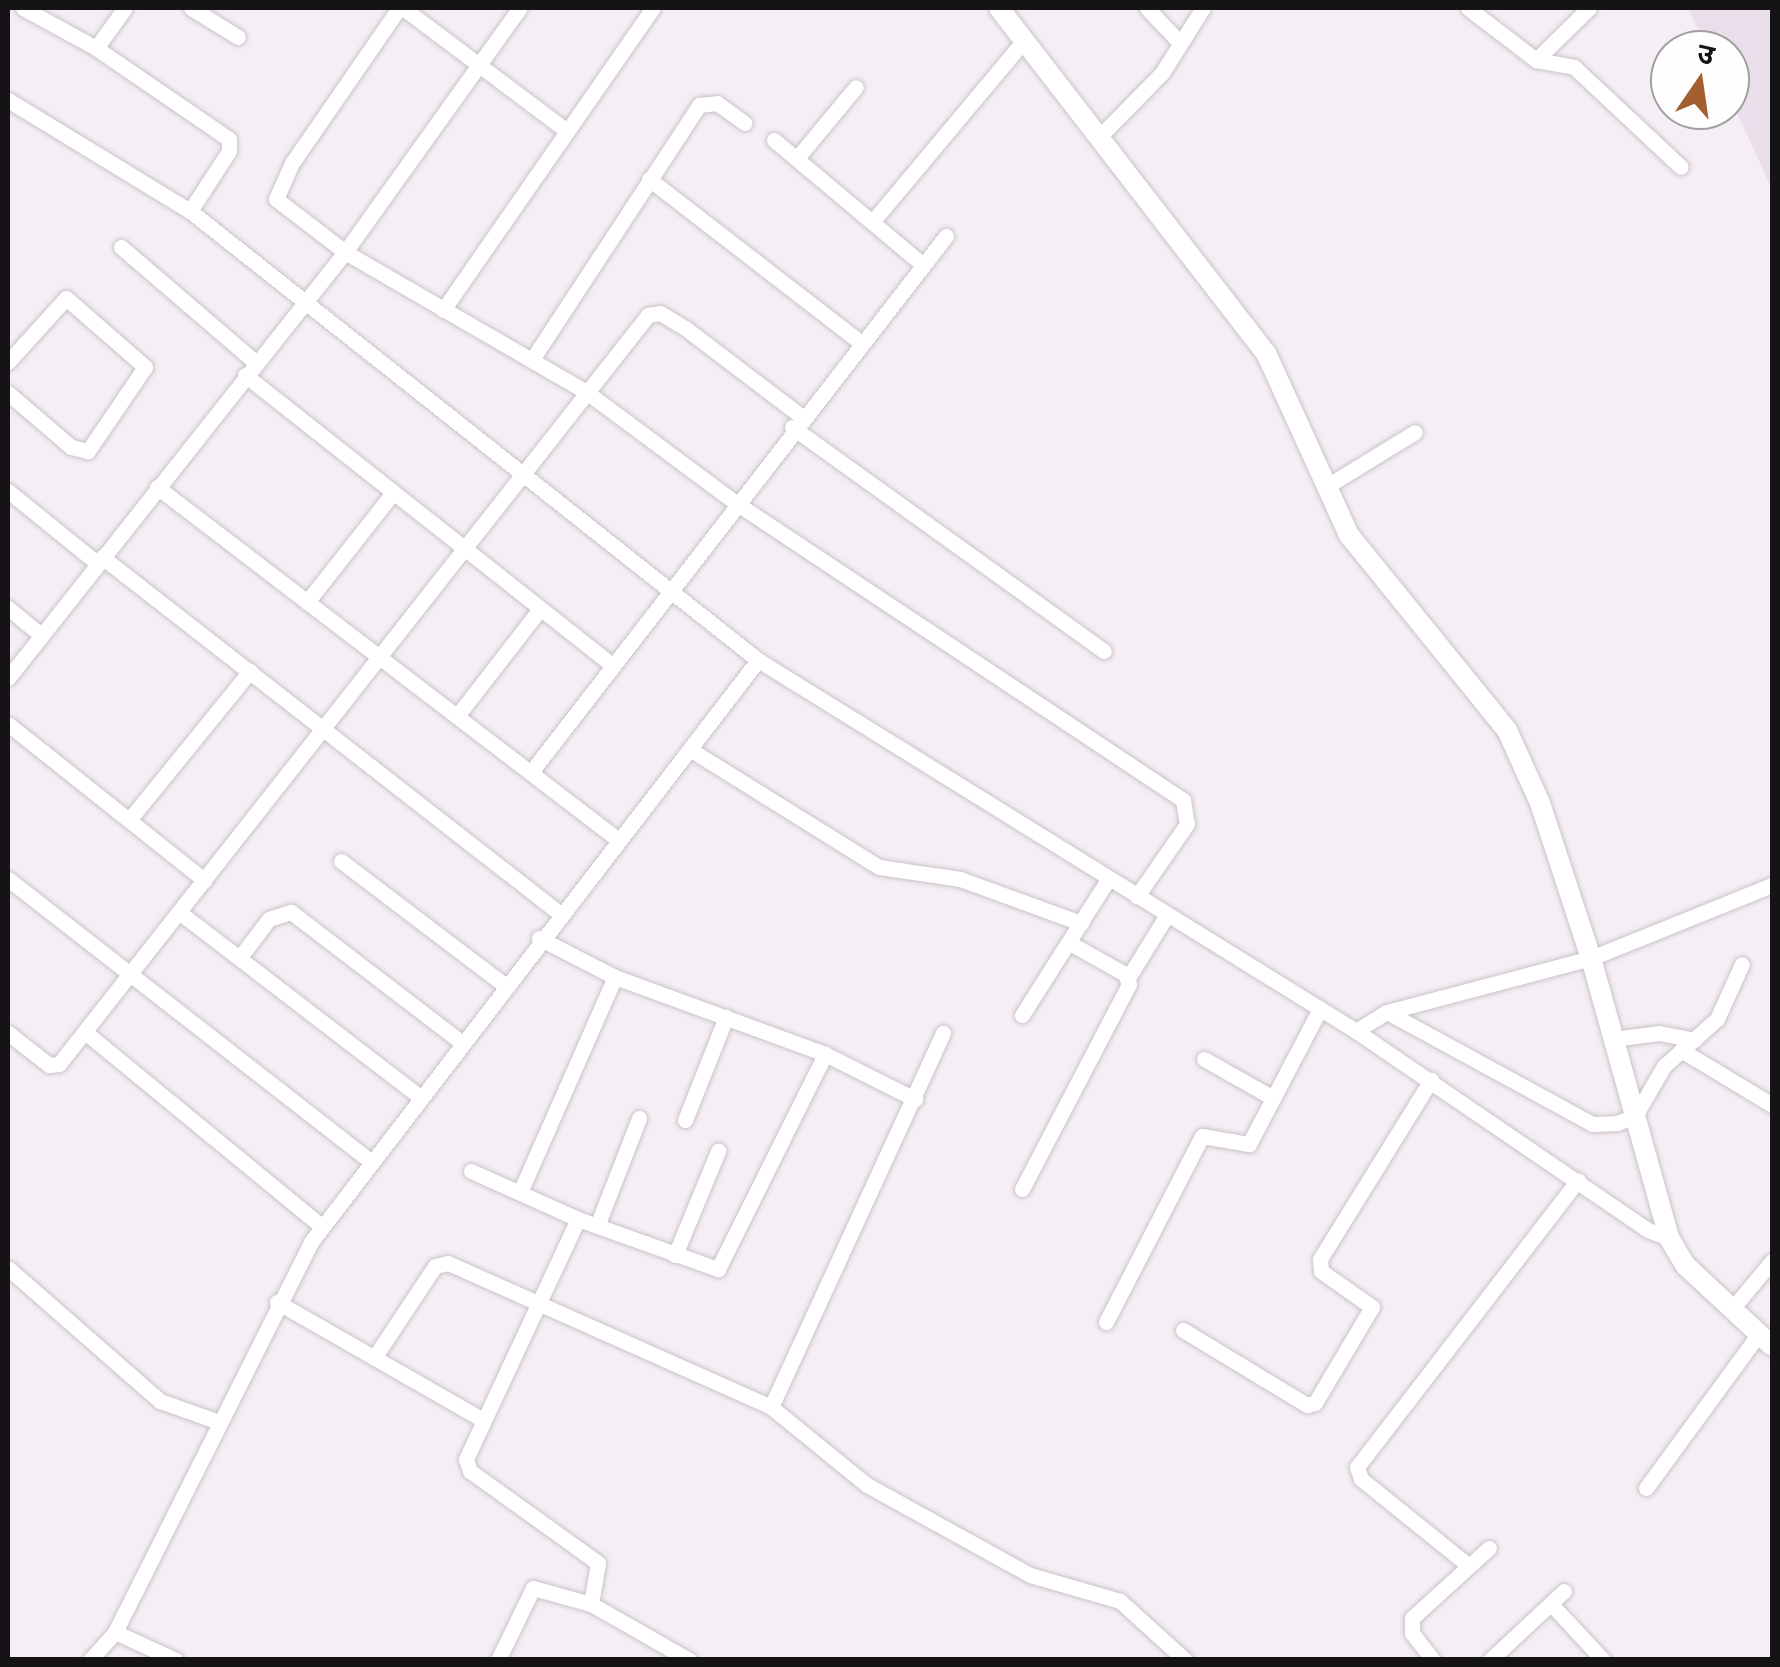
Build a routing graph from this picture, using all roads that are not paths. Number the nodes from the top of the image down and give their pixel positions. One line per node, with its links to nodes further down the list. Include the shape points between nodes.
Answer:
1 (23, 8): 15 (street)
2 (125, 8): 15 (street)
3 (191, 8): 12 (street)
4 (401, 8): 17 (street); 31 (street, via 276,193 287,211)
5 (520, 8): 17 (street)
6 (653, 8): 21 (street)
7 (999, 8): 13 (street)
8 (1147, 8): 14 (street)
9 (1203, 8): 14 (street)
10 (1468, 8): 16 (street)
11 (1589, 8): 16 (street)
12 (238, 37)
13 (1025, 39): 22 (street); 28 (street)
14 (1180, 42): 22 (street, via 1162,73)
15 (96, 48): 27 (street, via 230,140)
16 (1536, 60): 25 (street, via 1574,67)
17 (480, 65): 21 (street); 31 (street)
18 (856, 87): 24 (street)
19 (8, 100): 27 (street)
20 (745, 123): 26 (street, via 717,103 699,105)
21 (567, 131): 34 (street)
22 (1103, 134): 44 (street, via 1266,352)
23 (774, 140): 24 (street)
24 (797, 158): 28 (street)
25 (1681, 167)
26 (649, 179): 35 (street); 36 (street)
27 (190, 212): 33 (street)
28 (873, 221): 32 (street)
29 (946, 236): 32 (street)
30 (121, 247): 38 (street)
31 (345, 252): 33 (street); 34 (street)
32 (922, 264): 35 (street)
33 (302, 302): 38 (street); 43 (street)
34 (444, 310): 36 (street)
35 (860, 342): 41 (street)
36 (534, 358): 39 (street)
37 (8, 362): 40 (street, via 66,298 145,366 88,450 71,447)
38 (250, 368): 45 (street); 47 (street)
39 (586, 391): 41 (street, via 656,313); 43 (street); 48 (street)
40 (8, 393)
41 (797, 422): 48 (street); 56 (street)
42 (1416, 432): 44 (street)
43 (520, 473): 49 (street); 51 (street)
44 (1327, 486): 82 (street, via 1349,534 1507,730 1540,803)
45 (157, 487): 50 (street); 52 (street)
46 (8, 491): 50 (street)
47 (392, 494): 49 (street); 52 (street)
48 (736, 503): 51 (street); 74 (street, via 1183,800 1187,824)
49 (463, 547): 54 (street); 57 (street)
50 (100, 560): 55 (street); 60 (street)
51 (668, 591): 58 (street); 59 (street)
52 (307, 602): 57 (street)
53 (8, 608): 55 (street)
54 (540, 609): 59 (street); 62 (street)
55 (41, 635): 61 (street)
56 (1104, 651)
57 (378, 656): 62 (street); 64 (street)
58 (758, 660): 65 (street); 70 (street)
59 (611, 664): 66 (street)
60 (250, 671): 64 (street); 67 (street)
61 (8, 678)
62 (457, 716): 66 (street)
63 (8, 724): 67 (street)
64 (322, 727): 72 (street); 76 (street)
65 (691, 750): 68 (street); 78 (street, via 879,867 960,879)
66 (531, 772): 68 (street)
67 (130, 820): 72 (street)
68 (617, 839): 76 (street)
69 (340, 862): 87 (street)
70 (1109, 878): 74 (street); 78 (street)
71 (8, 879): 84 (street)
72 (204, 880): 75 (street)
73 (1772, 885): 82 (street)
74 (1136, 896): 77 (street)
75 (179, 912): 81 (street); 84 (street)
76 (558, 912): 79 (street)
77 (1165, 918): 86 (street); 88 (street)
78 (1081, 923): 80 (street)
79 (539, 938): 85 (street); 87 (street)
80 (1068, 942): 86 (street); 90 (street)
81 (240, 957): 97 (street, via 269,919 291,912); 102 (street)
82 (1591, 958): 89 (street); 96 (street)
83 (1742, 964): 98 (street, via 1717,1019)
84 (130, 976): 93 (street); 110 (street)
85 (615, 977): 91 (street); 114 (street)
86 (1128, 978): 113 (street)
87 (503, 984): 97 (street)
88 (1320, 1009): 92 (street); 103 (street)
89 (1387, 1012): 92 (street); 106 (street, via 1592,1124)
90 (1022, 1015)
91 (726, 1016): 99 (street); 108 (street)
92 (1356, 1031): 101 (street)
93 (85, 1032): 94 (street, via 54,1068); 117 (street)
94 (8, 1033)
95 (942, 1033): 104 (street)
96 (1613, 1039): 98 (street, via 1659,1034); 106 (street)
97 (460, 1041): 102 (street)
98 (1687, 1045): 105 (street); 106 (street, via 1664,1066)
99 (825, 1054): 104 (street); 119 (street, via 725,1263 713,1269)
100 (1204, 1059): 103 (street)
101 (1431, 1080): 112 (street); 126 (street, via 1320,1259 1321,1271 1372,1307 1315,1403 1306,1406)
102 (419, 1096): 110 (street)
103 (1273, 1098): 125 (street, via 1246,1146 1213,1133 1202,1136)
104 (915, 1100): 129 (street)
105 (1772, 1105)
106 (1635, 1116): 118 (street)
107 (639, 1118): 116 (street)
108 (685, 1120)
109 (718, 1151): 119 (street)
110 (370, 1161): 117 (street)
111 (471, 1171): 114 (street)
112 (1578, 1180): 118 (street); 134 (street, via 1358,1467 1360,1480)
113 (1022, 1188)
114 (520, 1190): 115 (street)
115 (578, 1219): 116 (street); 123 (street)
116 (596, 1226): 119 (street)
117 (322, 1227): 122 (street)
118 (1668, 1238): 124 (street)
119 (674, 1255)
120 (1772, 1260): 124 (street)
121 (8, 1268): 131 (street, via 160,1400)
122 (277, 1302): 128 (street); 131 (street)
123 (540, 1303): 128 (street, via 440,1263); 129 (street); 130 (street)
124 (1731, 1310): 127 (street)
125 (1106, 1322)
126 (1184, 1330)
127 (1766, 1341): 132 (street)
128 (374, 1358): 130 (street)
129 (771, 1407): 144 (street, via 867,1486 1030,1575 1120,1601)
130 (481, 1419): 136 (street, via 467,1468 598,1563)
131 (219, 1422): 138 (street)
132 (1646, 1488)
133 (1490, 1548): 134 (street)
134 (1469, 1566): 145 (street, via 1412,1618 1412,1634)
135 (1564, 1592): 137 (street)
136 (591, 1604): 142 (street, via 534,1588); 143 (street)
137 (1551, 1604): 139 (street); 146 (street)
138 (115, 1632): 140 (street); 141 (street)
139 (1611, 1658)
140 (90, 1660)
141 (176, 1660)
142 (498, 1660)
143 (689, 1660)
144 (1186, 1660)
145 (1433, 1660)
146 (1490, 1660)

